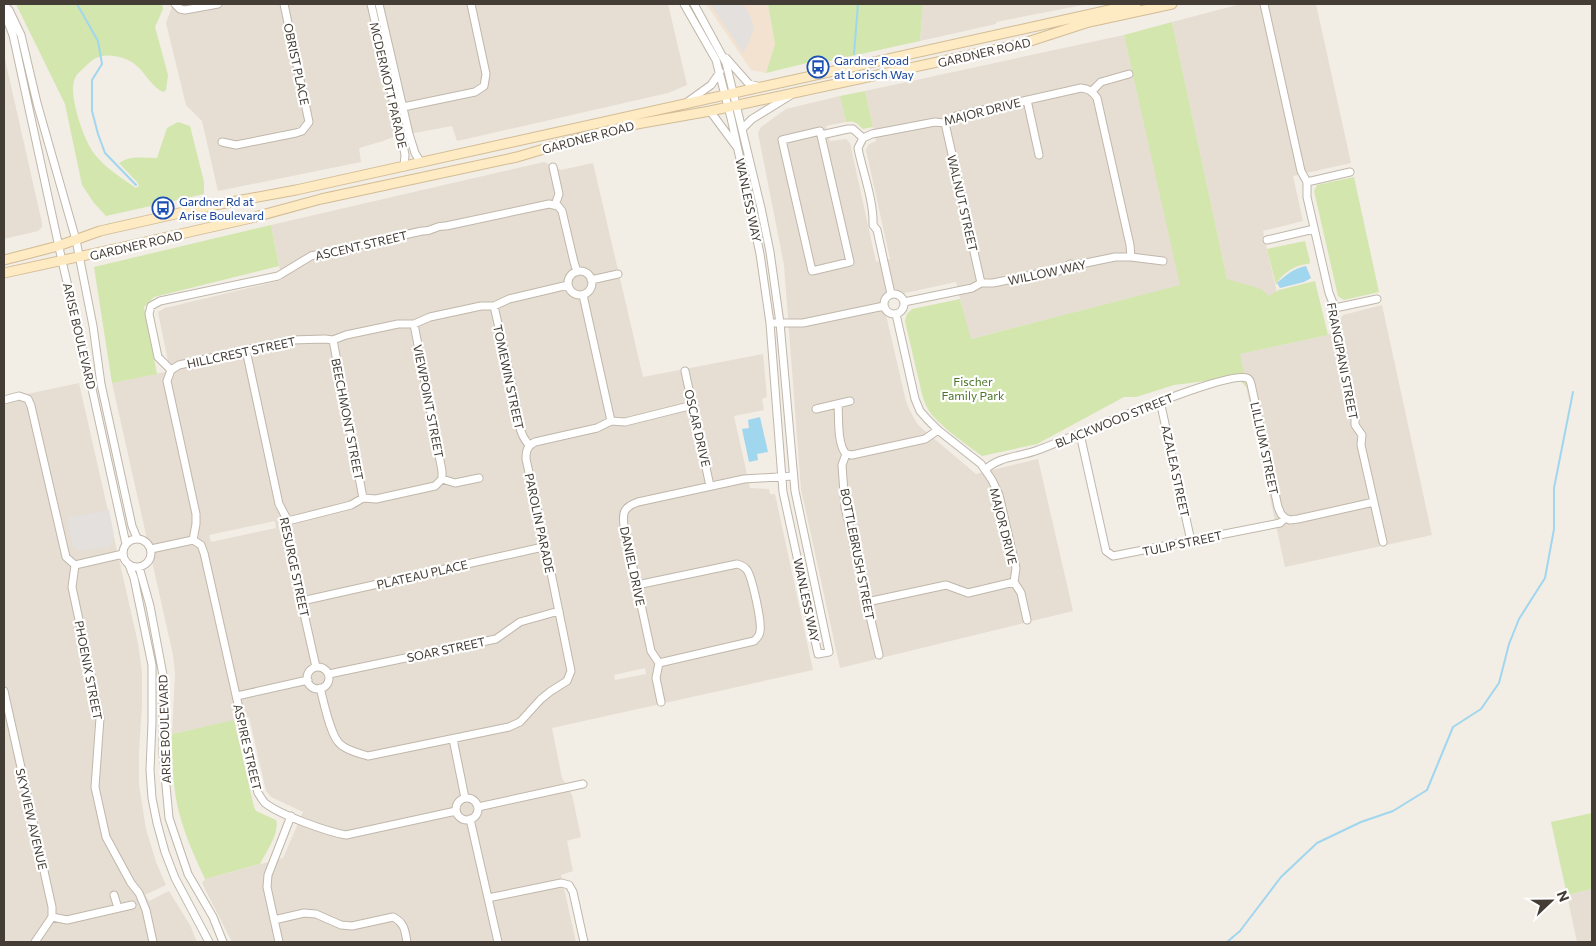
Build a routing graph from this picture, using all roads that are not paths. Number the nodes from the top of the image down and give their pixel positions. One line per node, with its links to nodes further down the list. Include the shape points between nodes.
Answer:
1 (174, 4): 2 (street, via 185,10)
2 (218, 4)
3 (284, 4): 32 (street, OBRIST PLACE, via 309,122 296,133 236,145)
4 (371, 4): 36 (street, MCDERMOTT PARADE, via 401,135)
5 (379, 4): 26 (street, MCDERMOTT PARADE)
6 (471, 4): 26 (street, via 486,74 484,86 475,92)
7 (684, 4): 15 (street)
8 (694, 4): 14 (street)
9 (1136, 4): 17 (street, GARDNER ROAD)
10 (1172, 4): 19 (street, GARDNER ROAD, via 1089,22 1021,44)
11 (1264, 4): 39 (street, FRANGIPANI STREET, via 1301,171)
12 (4, 5): 22 (street, ARISE BOULEVARD, via 22,35)
13 (4, 12): 24 (street, ARISE BOULEVARD, via 11,27)
14 (724, 56): 17 (street, via 749,84); 20 (street)
15 (720, 72): 20 (street); 23 (street, GARDNER ROAD, via 711,85)
16 (1128, 74): 18 (street, via 1101,82)
17 (761, 87): 20 (street, GARDNER ROAD)
18 (1092, 91): 21 (street, MAJOR DRIVE, via 1081,88); 48 (street, via 1097,98)
19 (795, 92): 25 (street, GARDNER ROAD); 29 (street)
20 (729, 94): 23 (street, GARDNER ROAD); 25 (street)
21 (1026, 100): 28 (street, MAJOR DRIVE, via 956,116); 34 (street)
22 (37, 103): 24 (street); 44 (street, ARISE BOULEVARD)
23 (684, 104): 35 (street, GARDNER ROAD)
24 (28, 105): 46 (street, ARISE BOULEVARD)
25 (732, 106): 27 (street, GARDNER ROAD); 29 (street, WANLESS WAY); 33 (street, WANLESS WAY)
26 (403, 107): 35 (street, MCDERMOTT PARADE, via 415,153)
27 (710, 111): 33 (street); 41 (street, GARDNER ROAD, via 599,133 517,156)
28 (945, 123): 31 (street, MAJOR DRIVE, via 935,122); 56 (street, WALNUT STREET)
29 (742, 128): 67 (street, WANLESS WAY, via 770,252)
30 (821, 135): 30 (street, via 850,262 812,271 782,140 820,131); 31 (street, via 853,129)
31 (863, 138): 58 (street, via 858,148)
32 (222, 142)
33 (738, 148): 66 (street, WANLESS WAY, via 760,254)
34 (1039, 155)
35 (421, 162): 36 (street, GARDNER ROAD)
36 (404, 166): 40 (street, GARDNER ROAD)
37 (553, 167): 42 (street, via 559,194)
38 (1350, 172): 39 (street)
39 (1307, 182): 43 (street, FRANGIPANI STREET)
40 (296, 190): 41 (street, via 299,197); 44 (street, GARDNER ROAD, via 119,227)
41 (321, 199): 47 (street, GARDNER ROAD)
42 (555, 204): 52 (street, via 562,211); 71 (street, ASCENT STREET, via 438,226 428,232 311,256 278,276 160,302 151,306 149,314 158,357)
43 (1314, 229): 45 (street); 64 (street, FRANGIPANI STREET, via 1328,293)
44 (76, 240): 46 (street, GARDNER ROAD); 47 (street, ARISE BOULEVARD)
45 (1267, 240)
46 (58, 246): 49 (street, GARDNER ROAD); 50 (street, ARISE BOULEVARD)
47 (80, 257): 50 (street, GARDNER ROAD); 95 (street, ARISE BOULEVARD, via 101,384)
48 (1131, 257): 51 (street, WILLOW WAY); 56 (street, WILLOW WAY, via 1070,264 1056,272)
49 (4, 260)
50 (62, 261): 53 (street, GARDNER ROAD); 99 (street, ARISE BOULEVARD)
51 (1163, 261)
52 (578, 272): 55 (street, via 586,273); 57 (street, via 570,277)
53 (4, 273)
54 (618, 274): 55 (street)
55 (591, 280): 59 (street, via 590,290)
56 (981, 283): 61 (street, WILLOW WAY, via 972,288)
57 (568, 285): 59 (street, via 574,294); 62 (street, HILLCREST STREET, via 509,299)
58 (891, 294): 61 (street, via 899,295); 63 (street, via 886,297)
59 (583, 295): 80 (street)
60 (1377, 298): 64 (street)
61 (904, 302): 65 (street)
62 (494, 306): 68 (street, HILLCREST STREET, via 430,317); 83 (street, TOMEWIN STREET, via 516,401 517,420)
63 (884, 306): 65 (street, via 887,312); 67 (street, via 804,324)
64 (1335, 308): 92 (street, FRANGIPANI STREET, via 1334,321 1355,426 1362,436 1361,445)
65 (896, 314): 81 (street, MAJOR DRIVE, via 915,399 920,410)
66 (770, 323): 67 (street); 87 (street, WANLESS WAY)
67 (780, 323): 86 (street, WANLESS WAY)
68 (414, 324): 69 (street, HILLCREST STREET, via 398,324); 89 (street, VIEWPOINT STREET)
69 (333, 340): 70 (street, HILLCREST STREET, via 291,340); 91 (street, BEECHMONT STREET)
70 (246, 350): 71 (street, HILLCREST STREET, via 179,365); 94 (street, RESURGE STREET, via 280,504)
71 (171, 370): 96 (street, HILLCREST STREET, via 166,381 196,514)
72 (685, 371): 78 (street, OSCAR DRIVE)
73 (1246, 378): 76 (street, BLACKWOOD STREET, via 1229,379); 93 (street, LILLIUM STREET, via 1251,384 1278,507)
74 (4, 400): 103 (street, via 19,396 28,399 66,557)
75 (850, 401): 77 (street)
76 (1160, 401): 82 (street, BLACKWOOD STREET); 97 (street, AZALEA STREET)
77 (838, 404): 79 (street); 84 (street, via 840,443)
78 (693, 405): 80 (street, via 625,422); 90 (street, OSCAR DRIVE)
79 (816, 409)
80 (611, 421): 83 (street, via 597,428)
81 (938, 430): 84 (street, via 925,439); 85 (street, MAJOR DRIVE)
82 (1080, 434): 85 (street, BLACKWOOD STREET, via 992,463); 97 (street, TULIP STREET, via 1106,551 1120,556)
83 (529, 445): 100 (street, PAROLIN PARADE, via 526,460)
84 (846, 454): 109 (street, BOTTLEBRUSH STREET, via 842,465 846,507)
85 (985, 470): 106 (street, MAJOR DRIVE, via 999,495 1016,568)
86 (793, 476): 87 (street, DANIEL DRIVE); 87 (street, WANLESS WAY, via 829,652 818,654)
87 (782, 477): 90 (street, DANIEL DRIVE, via 744,479)
88 (479, 478): 89 (street, via 455,483)
89 (442, 479): 91 (street, via 435,486 376,499)
90 (710, 486): 107 (street, DANIEL DRIVE, via 638,502 624,511 624,526)
91 (363, 498): 94 (street, via 351,505)
92 (1374, 502): 93 (street, TULIP STREET, via 1298,519); 98 (street, FRANGIPANI STREET)
93 (1285, 518): 97 (street, TULIP STREET, via 1280,523)
94 (288, 521): 108 (street, RESURGE STREET, via 287,538)
95 (136, 538): 99 (street); 101 (street, via 146,541)
96 (193, 540): 101 (street); 119 (street, ASPIRE STREET, via 201,545 204,553)
97 (1191, 541)
98 (1383, 542)
99 (126, 544): 102 (street)
100 (543, 547): 108 (street, PLATEAU PLACE); 110 (street, PAROLIN PARADE)
101 (151, 549): 105 (street, via 148,563)
102 (123, 554): 103 (street); 104 (street)
103 (75, 565): 135 (street, PHOENIX STREET, via 72,587 100,718 95,787 106,837 139,893)
104 (129, 565): 105 (street); 136 (street, ARISE BOULEVARD, via 152,666 150,770 157,823 175,878)
105 (139, 567): 137 (street, ARISE BOULEVARD, via 163,675 163,753 169,818 188,874 213,917)
106 (1014, 582): 109 (street, via 968,593 946,585); 111 (street, MAJOR DRIVE, via 1021,593)
107 (637, 585): 113 (street, DANIEL DRIVE, via 651,651); 113 (street, via 737,564 748,571 761,622 759,636 754,641)
108 (302, 602): 114 (street, RESURGE STREET)
109 (867, 602): 112 (street, BOTTLEBRUSH STREET)
110 (559, 611): 115 (street, SOAR STREET, via 520,622 496,639); 121 (street, PAROLIN PARADE, via 572,671 569,678 515,724)
111 (1027, 620)
112 (878, 655)
113 (659, 663): 120 (street, DANIEL DRIVE, via 656,678)
114 (316, 667): 115 (street, via 324,668); 116 (street, via 309,672)
115 (328, 674): 117 (street, via 328,682)
116 (308, 680): 117 (street, via 313,687); 119 (street)
117 (320, 688): 121 (street, via 334,734 340,744 352,751 368,756)
118 (4, 692): 132 (street, SKYVIEW AVENUE)
119 (237, 696): 126 (street, ASPIRE STREET, via 258,794 270,807)
120 (661, 702)
121 (453, 739): 123 (street)
122 (583, 784): 124 (street)
123 (465, 798): 124 (street, via 474,800); 125 (street, via 458,802)
124 (478, 807): 127 (street)
125 (456, 811): 126 (street, ASPIRE STREET, via 346,835); 127 (street, via 463,819)
126 (291, 816): 133 (street, via 268,875 267,887)
127 (470, 820): 129 (street)
128 (114, 895): 131 (street)
129 (488, 898): 140 (street); 141 (street, via 562,883 569,886)
130 (132, 905): 131 (street)
131 (118, 908): 132 (street, via 67,920)
132 (52, 917): 134 (street)
133 (274, 920): 138 (street); 139 (street, via 304,913 352,926 393,917 404,925)
134 (35, 942)
135 (153, 942)
136 (208, 942)
137 (223, 942)
138 (279, 942)
139 (407, 942)
140 (498, 942)
141 (584, 942)

